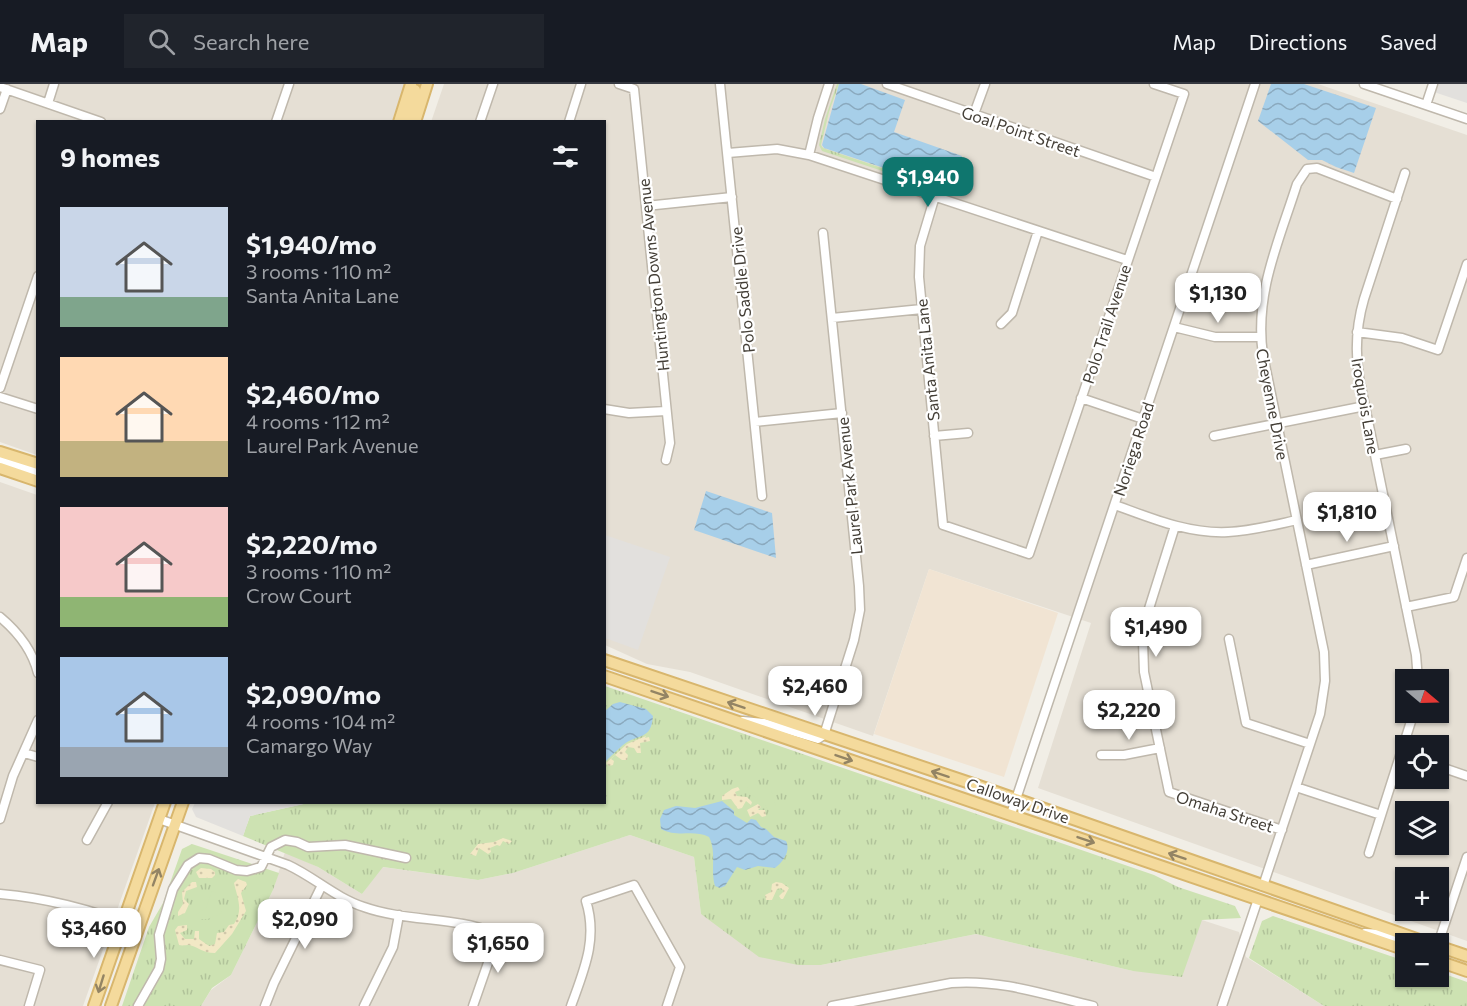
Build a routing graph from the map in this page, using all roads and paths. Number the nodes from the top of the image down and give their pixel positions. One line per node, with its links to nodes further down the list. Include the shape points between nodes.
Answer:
1 (54, 84): 16 (street)
2 (289, 84): 22 (street)
3 (493, 84): 26 (street)
4 (581, 84): 27 (street)
5 (619, 84): 35 (street, Huntington Downs Avenue, via 634,89)
6 (720, 84): 28 (street, Polo Saddle Drive)
7 (829, 84): 29 (street)
8 (887, 84): 19 (street, Goal Point Street)
9 (985, 84): 19 (street)
10 (1154, 84): 31 (street, Polo Trail Avenue, via 1184,94)
11 (1255, 84): 46 (street, Noriega Road)
12 (1364, 84): 17 (street)
13 (1433, 84): 17 (street)
14 (421, 85): 23 (main road); 24 (main road); 25 (main road)
15 (3, 88): 16 (street); 18 (street)
16 (48, 103): 21 (street)
17 (1426, 105): 20 (street)
18 (0, 109)
19 (974, 114): 31 (street, Goal Point Street)
20 (1467, 119)
21 (90, 120)
22 (277, 120)
23 (400, 120)
24 (408, 120)
25 (415, 120)
26 (481, 120)
27 (570, 120)
28 (728, 153): 29 (street, via 777,149); 33 (street, Polo Saddle Drive)
29 (809, 154): 32 (street)
30 (1405, 173): 34 (street, Iroquois Lane)
31 (1156, 177): 38 (street, Polo Trail Avenue)
32 (935, 196): 36 (street); 43 (street, Santa Anita Lane, via 920,246)
33 (732, 197): 35 (street); 58 (street, Polo Saddle Drive)
34 (1397, 199): 47 (street, Iroquois Lane); 48 (street, Cheyenne Drive, via 1317,168 1307,169 1297,184 1267,277)
35 (646, 206): 55 (street, Huntington Downs Avenue)
36 (1038, 231): 38 (street); 45 (street, via 1012,313)
37 (824, 233): 44 (street, Laurel Park Avenue)
38 (1127, 260): 51 (street, Polo Trail Avenue)
39 (1467, 264): 41 (street)
40 (36, 282): 49 (street)
41 (1458, 292): 42 (street); 47 (street, via 1438,350 1402,338)
42 (1467, 295)
43 (922, 309): 44 (street); 61 (street, Santa Anita Lane)
44 (832, 318): 56 (street, Laurel Park Avenue)
45 (1001, 324)
46 (1174, 327): 48 (street, via 1215,337); 57 (street, Noriega Road)
47 (1357, 332): 52 (street, Iroquois Lane, via 1357,362)
48 (1260, 337): 59 (street, Cheyenne Drive)
49 (0, 388)
50 (0, 396): 53 (street)
51 (1081, 398): 57 (street); 75 (street, Polo Trail Avenue, via 1029,554)
52 (1365, 406): 59 (street); 65 (street, Iroquois Lane)
53 (36, 408)
54 (606, 409): 55 (street, via 629,413)
55 (666, 411): 67 (street, Huntington Downs Avenue, via 670,443)
56 (842, 413): 58 (street); 89 (street, Laurel Park Avenue, via 860,610)
57 (1143, 419): 73 (street, Noriega Road)
58 (755, 422): 72 (street, Polo Saddle Drive)
59 (1277, 424): 62 (street); 74 (street, Cheyenne Drive)
60 (968, 433): 61 (street)
61 (934, 436): 75 (street, Santa Anita Lane)
62 (1214, 436)
63 (1406, 449): 65 (street)
64 (0, 452): 68 (main road)
65 (1375, 455): 77 (street, Iroquois Lane)
66 (0, 460): 70 (street)
67 (666, 460)
68 (36, 463)
69 (0, 468): 71 (main road)
70 (36, 471)
71 (36, 480)
72 (762, 496)
73 (1114, 506): 76 (street); 99 (street, Noriega Road)
74 (1297, 520): 76 (street, via 1227,532); 79 (street, Cheyenne Drive)
75 (944, 525)
76 (1175, 526): 91 (street, via 1147,615 1143,641 1144,672)
77 (1394, 546): 79 (street); 80 (street, Iroquois Lane)
78 (1467, 558): 80 (street, via 1454,597)
79 (1306, 565): 90 (street, Cheyenne Drive, via 1325,668 1324,697)
80 (1406, 607): 85 (street, Iroquois Lane)
81 (0, 617): 83 (street)
82 (1229, 639): 90 (street, via 1246,723)
83 (35, 655)
84 (606, 661): 89 (main road, Calloway Drive, one-way to 84)
85 (1417, 669)
86 (606, 677): 87 (main road, Calloway Drive, one-way to 87)
87 (736, 720): 89 (street, via 765,723 818,739); 104 (main road, Calloway Drive, one-way to 104)
88 (36, 725): 92 (street)
89 (824, 735): 99 (main road, Calloway Drive, one-way to 89)
90 (1310, 744): 98 (street, Cheyenne Drive)
91 (1160, 748): 93 (street); 109 (street, Omaha Street, via 1169,792)
92 (24, 753): 94 (street); 100 (street)
93 (1101, 755)
94 (36, 756)
95 (1449, 770): 96 (street)
96 (1467, 776)
97 (1395, 778): 105 (street)
98 (1296, 787): 105 (street); 109 (street, Cheyenne Drive)
99 (1016, 799): 104 (street, Noriega Road); 117 (main road, Calloway Drive, one-way to 99)
100 (2, 804): 106 (street)
101 (107, 804): 110 (street)
102 (164, 804): 107 (main road)
103 (182, 804): 108 (main road)
104 (1011, 814): 115 (main road, Calloway Drive, one-way to 115)
105 (1381, 815): 111 (street)
106 (0, 819)
107 (159, 819): 108 (street); 122 (main road)
108 (175, 825): 112 (street); 123 (main road, one-way to 108)
109 (1282, 830): 117 (street, Cheyenne Drive)
110 (87, 840)
111 (1369, 853)
112 (266, 857): 114 (street, via 271,847 285,840 308,847 345,846); 116 (street, via 295,868); 139 (street, via 261,867 247,871 199,858 188,865 173,889 159,935 159,969)
113 (1467, 857): 126 (street)
114 (406, 858)
115 (1177, 871): 117 (main road, via 1203,873 1251,889); 119 (main road, Calloway Drive)
116 (322, 885): 121 (street, via 363,907); 140 (street)
117 (1263, 886): 120 (main road, Calloway Drive)
118 (0, 894): 122 (street, via 64,904)
119 (1258, 899): 120 (main road, via 1272,896 1320,911); 124 (main road, Calloway Drive); 147 (street)
120 (1338, 911): 125 (main road, Calloway Drive)
121 (399, 915): 141 (street, via 393,947); 142 (street, via 464,924 498,934)
122 (122, 922): 123 (street); 137 (main road, one-way to 137)
123 (138, 928): 138 (main road)
124 (1355, 933): 127 (street, via 1383,934); 128 (main road, Calloway Drive)
125 (1400, 933)
126 (1442, 933)
127 (1395, 939)
128 (1395, 946)
129 (1449, 949): 130 (main road)
130 (1467, 956)
131 (0, 960): 136 (street, via 40,970)
132 (1449, 965): 133 (main road)
133 (1467, 971)
134 (1057, 1002): 135 (street, via 999,984 970,982); 146 (street)
135 (846, 1005): 145 (street)
136 (29, 1006)
137 (94, 1006)
138 (111, 1006)
139 (138, 1006)
140 (265, 1006)
141 (364, 1006)
142 (473, 1006)
143 (571, 1006): 144 (street, via 591,945 586,901 634,885 680,967)
144 (667, 1006)
145 (832, 1006)
146 (1093, 1006)
147 (1222, 1006)

